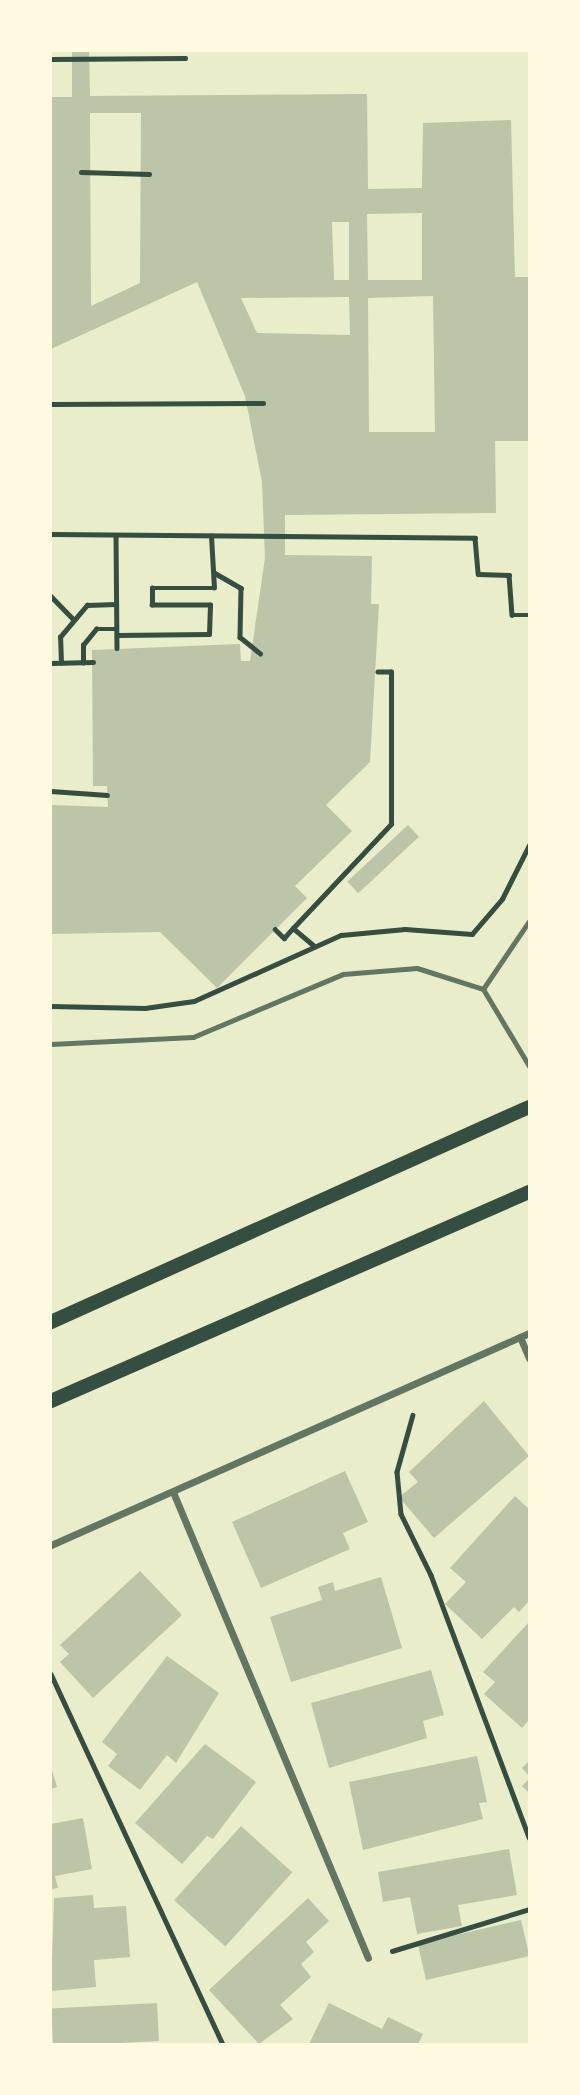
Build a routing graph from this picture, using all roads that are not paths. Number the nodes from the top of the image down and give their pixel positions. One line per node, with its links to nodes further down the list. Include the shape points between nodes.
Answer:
1 (529, 921): 2 (lane)
2 (483, 989): 3 (lane, via 417,968 370,968 310,985 193,1037); 4 (lane)
3 (51, 1044)
4 (529, 1066)
5 (529, 1107): 7 (main road)
6 (529, 1192): 11 (main road)
7 (51, 1322)
8 (529, 1332): 9 (street)
9 (520, 1337): 10 (street); 12 (street)
10 (529, 1358)
11 (51, 1401)
12 (173, 1492): 13 (street); 14 (street)
13 (51, 1545)
14 (368, 1958)

